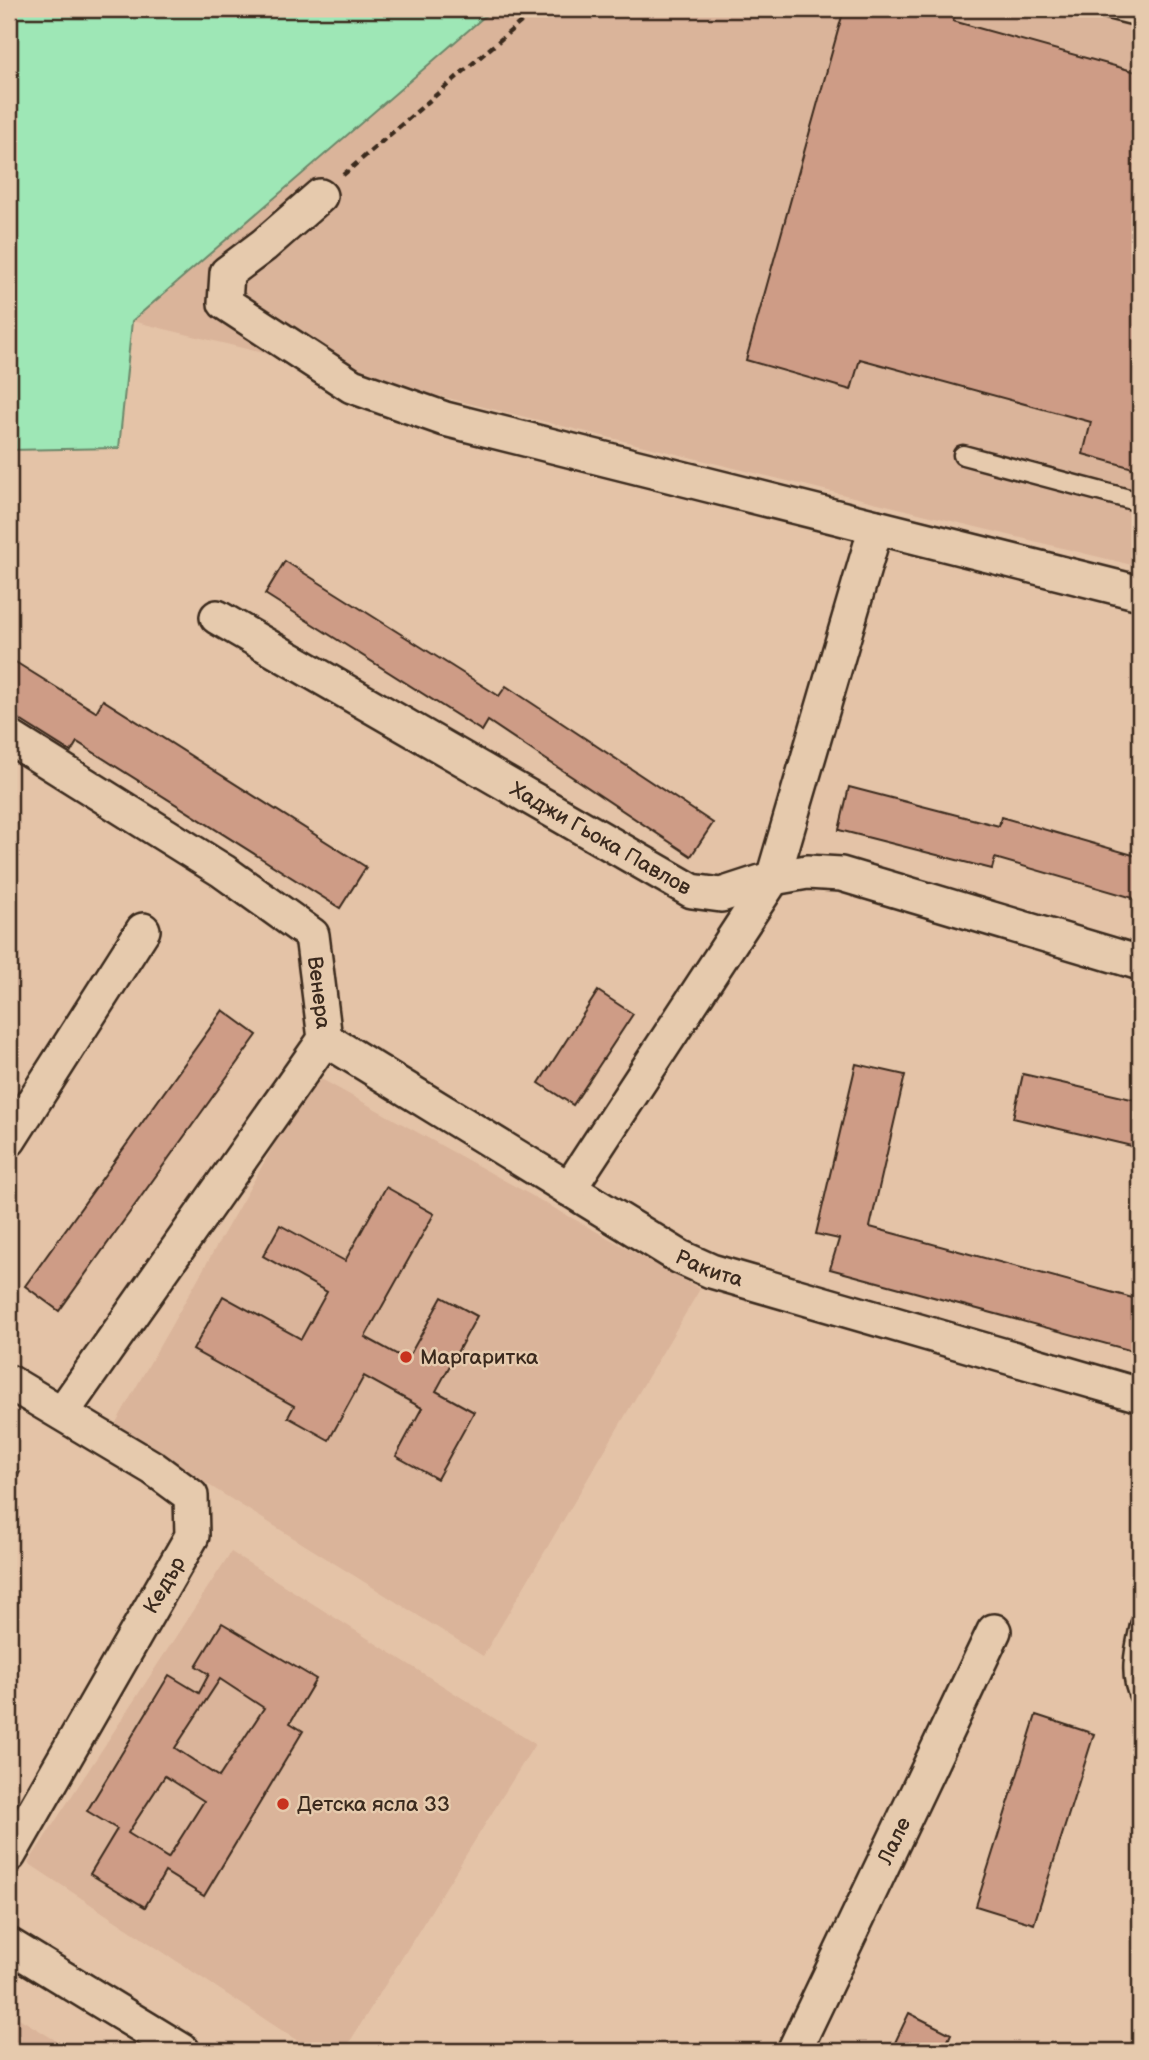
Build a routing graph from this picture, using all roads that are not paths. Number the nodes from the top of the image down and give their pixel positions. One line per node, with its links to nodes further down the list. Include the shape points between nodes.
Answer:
1 (1108, 9): 2 (lane)
2 (1140, 16)
3 (320, 196): 6 (street, via 227,273 225,303 352,386 445,419)
4 (963, 455): 5 (lane)
5 (1140, 502)
6 (876, 527): 7 (street); 10 (street)
7 (1140, 593)
8 (217, 617): 10 (street, Хаджи Гьока Павлов, via 692,891 722,895)
9 (9, 737): 13 (street, Венера, via 223,871 312,935)
10 (773, 878): 12 (street, Хаджи Гьока Павлов, via 807,872 841,874); 15 (street)
11 (143, 930): 14 (street)
12 (1140, 963)
13 (325, 1039): 15 (street, Ракита); 18 (street, Венера)
14 (9, 1140)
15 (569, 1189): 17 (street, Ракита, via 680,1257 711,1270)
16 (9, 1382): 18 (street, Кедър)
17 (1140, 1395)
18 (62, 1413): 22 (street, Кедър, via 191,1496 192,1536)
19 (1140, 1625): 21 (lane, via 1134,1652 1134,1686)
20 (994, 1631): 25 (street, Лале)
21 (1140, 1698)
22 (9, 1855)
23 (9, 1945): 24 (street)
24 (183, 2051)
25 (794, 2051)

